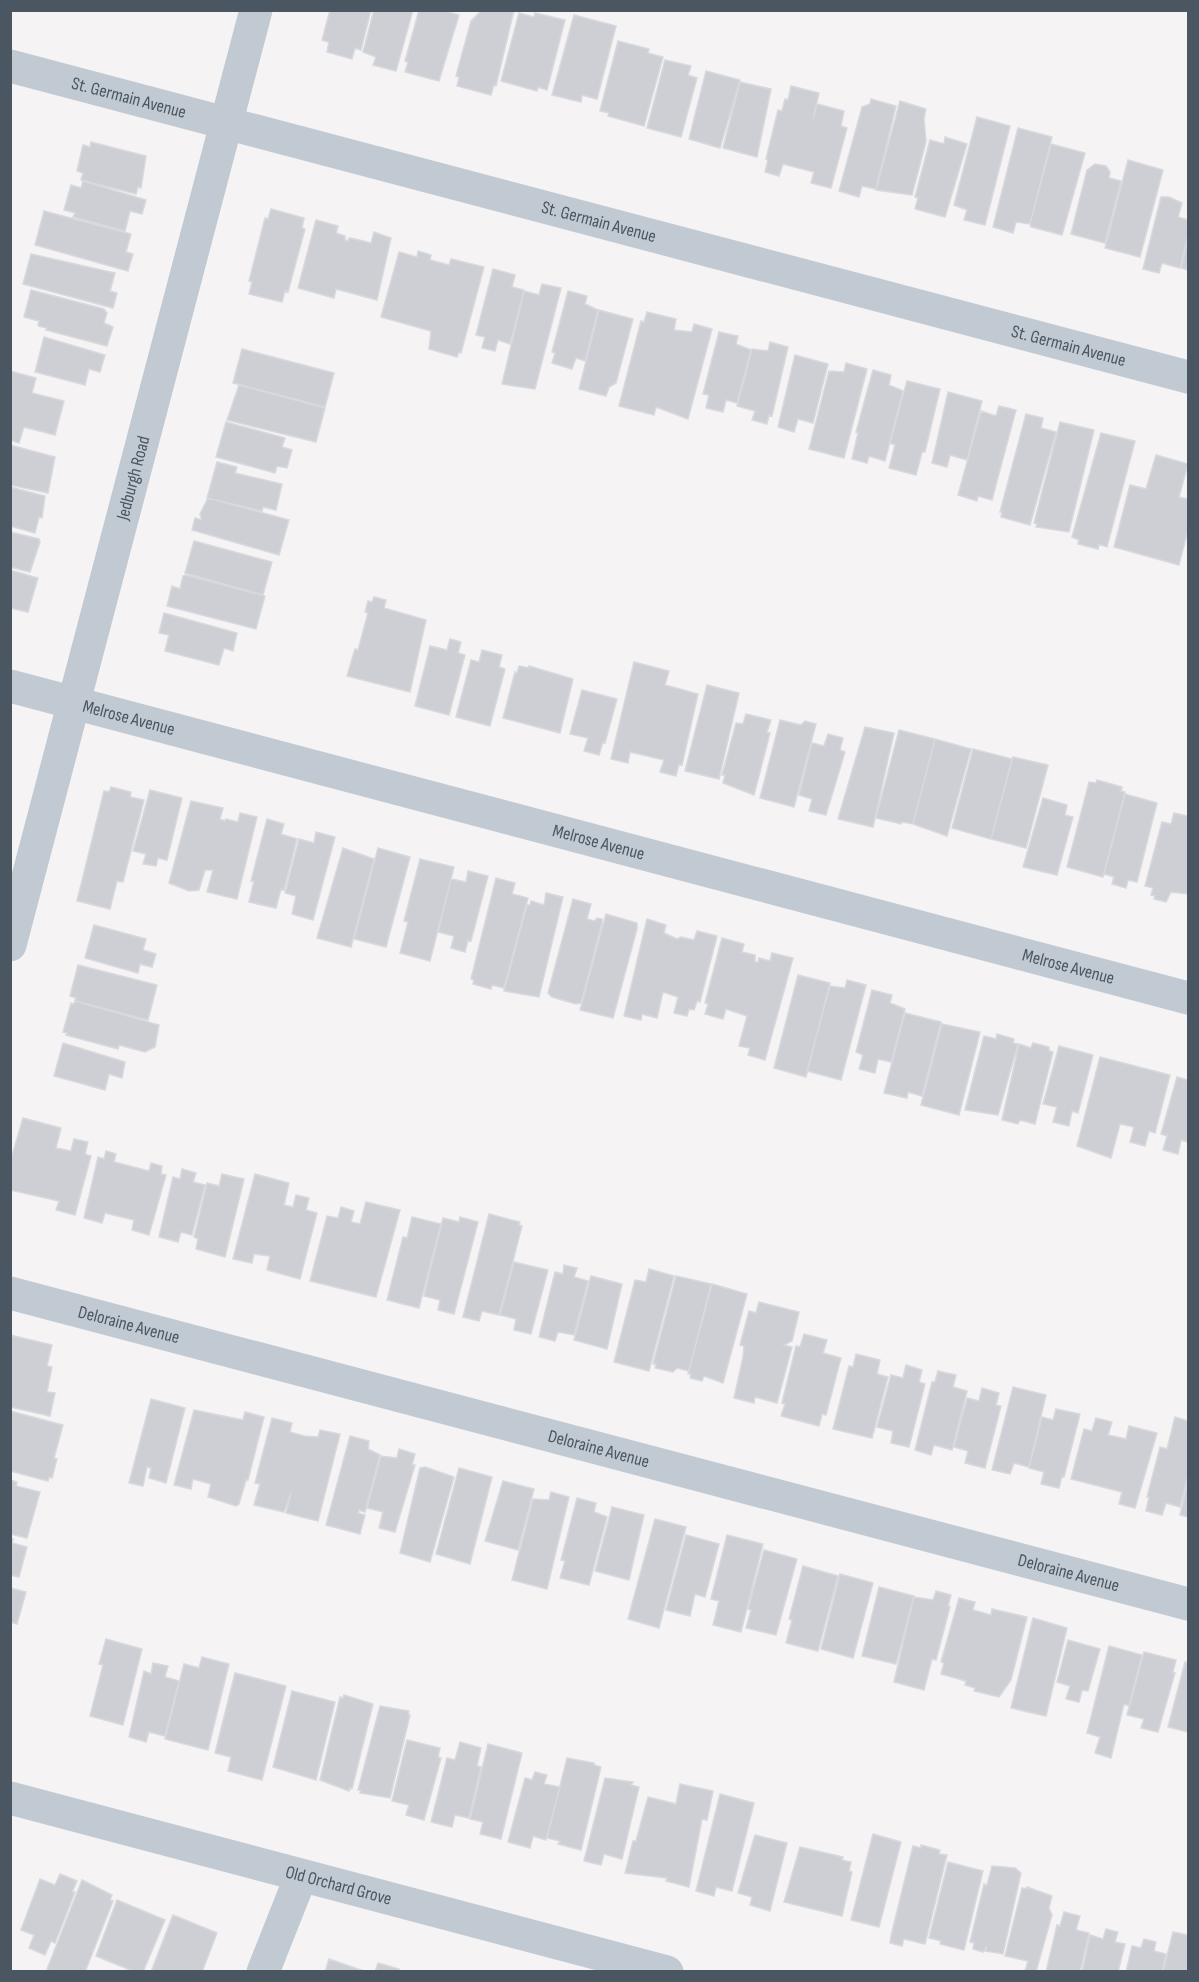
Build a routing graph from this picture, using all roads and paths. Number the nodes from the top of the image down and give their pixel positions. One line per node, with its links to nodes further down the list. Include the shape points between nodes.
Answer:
1 (256, 10): 3 (street, Jedburgh Road)
2 (10, 66): 3 (street, St. Germain Avenue)
3 (227, 123): 4 (street, St. Germain Avenue); 6 (street, Jedburgh Road)
4 (1188, 377)
5 (10, 686): 6 (street, Melrose Avenue)
6 (74, 703): 7 (street, Jedburgh Road); 8 (street, Melrose Avenue)
7 (10, 945)
8 (1188, 998)
9 (10, 1293): 10 (street, Deloraine Avenue)
10 (1188, 1604)
11 (10, 1798): 12 (street, Old Orchard Grove)
12 (301, 1876): 13 (street); 14 (street, Old Orchard Grove)
13 (263, 1971)
14 (667, 1971)

